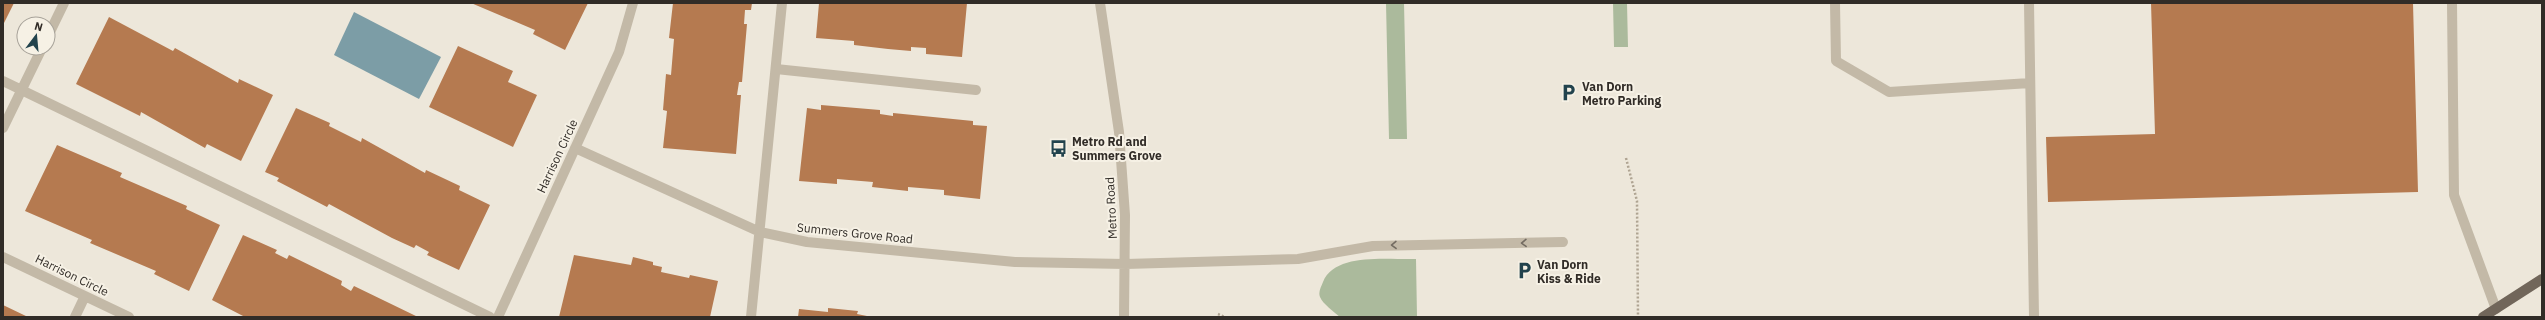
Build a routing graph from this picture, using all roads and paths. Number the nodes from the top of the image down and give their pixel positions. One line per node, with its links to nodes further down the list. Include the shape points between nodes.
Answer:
1 (64, 3): 8 (street)
2 (633, 3): 16 (street, Harrison Circle, via 619,52)
3 (782, 3): 10 (street)
4 (1100, 3): 21 (street, Metro Road, via 1119,132)
5 (1835, 3): 12 (street, via 1836,61 1890,92)
6 (2029, 3): 12 (street)
7 (2452, 3): 24 (street, via 2454,195)
8 (56, 20)
9 (38, 56): 13 (street)
10 (776, 69): 14 (street); 18 (street)
11 (3, 81): 13 (street)
12 (2030, 83): 34 (street)
13 (22, 90): 15 (street); 28 (street)
14 (976, 90)
15 (3, 128)
16 (575, 148): 18 (street, Summers Grove Road); 29 (street, Harrison Circle)
17 (1626, 158): 33 (path, via 1637,201)
18 (760, 232): 21 (street, Summers Grove Road, via 807,242 1015,262); 30 (street)
19 (1563, 242): 21 (street, Summers Grove Road, one-way to 21, via 1373,246 1298,259)
20 (3, 257): 23 (street, Harrison Circle)
21 (1126, 264): 31 (street, Metro Road)
22 (2542, 279): 24 (main road)
23 (85, 296): 26 (street); 27 (street, Harrison Circle)
24 (2496, 309): 35 (main road)
25 (1218, 314): 32 (path)
26 (75, 317)
27 (129, 317)
28 (490, 317)
29 (498, 317)
30 (751, 317)
31 (1124, 317)
32 (1225, 317)
33 (1638, 317)
34 (2034, 317)
35 (2483, 317)

